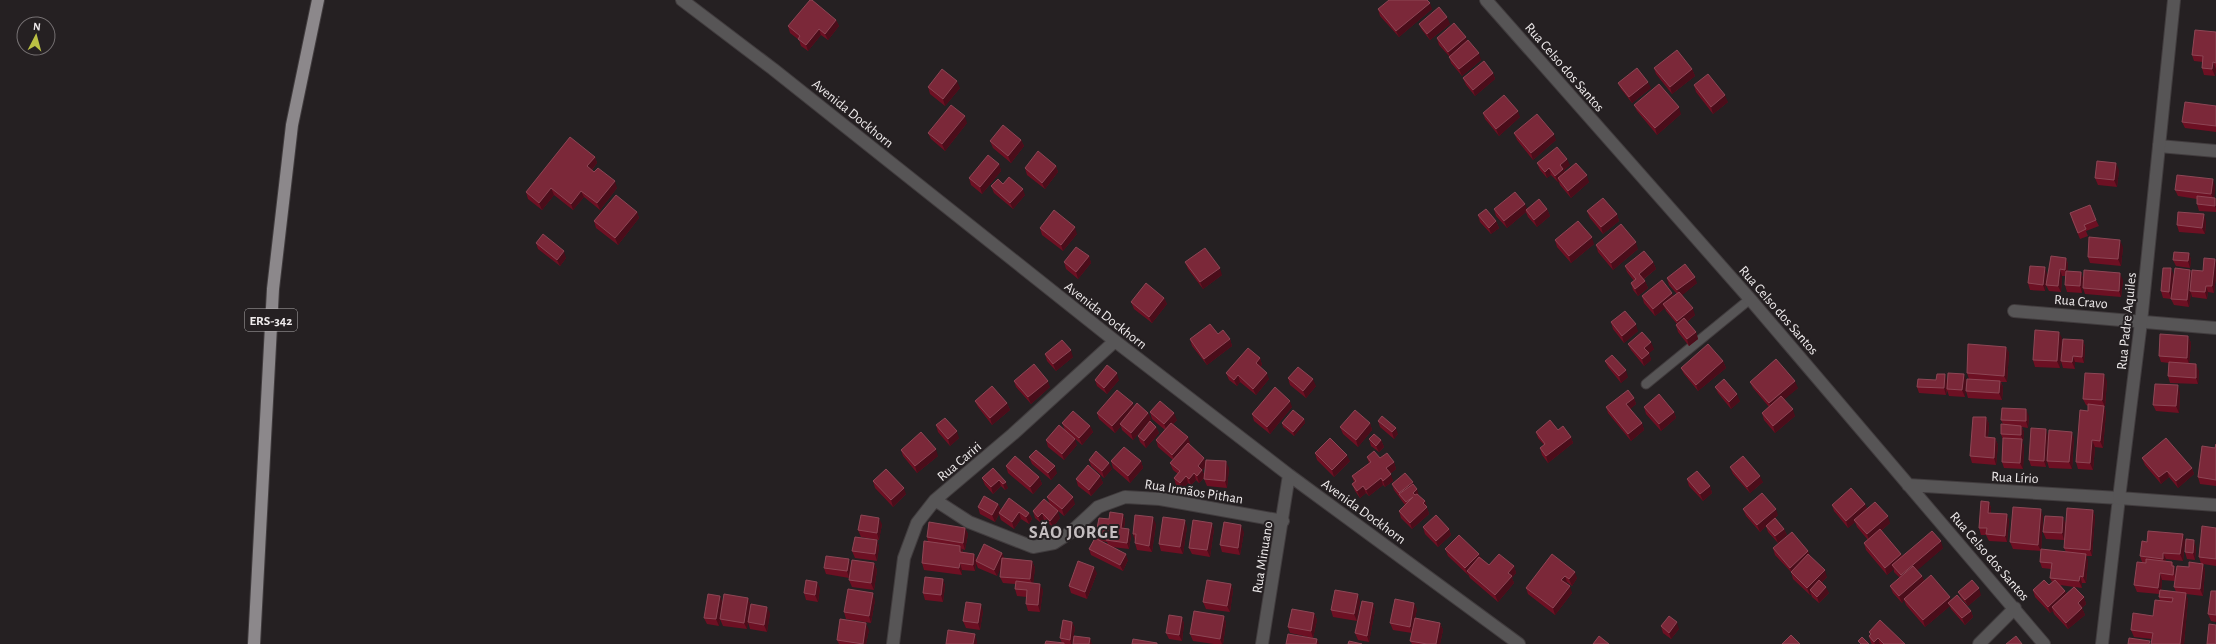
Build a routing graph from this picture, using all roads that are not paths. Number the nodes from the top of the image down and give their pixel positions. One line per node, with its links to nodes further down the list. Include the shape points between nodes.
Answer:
1 (318, 0): 20 (main road, ERS-342, via 292,125 273,289)
2 (682, 0): 11 (street, Avenida Dockhorn, via 773,68)
3 (1486, 0): 7 (street, Rua Celso dos Santos)
4 (2174, 0): 5 (street, Rua Padre Aquiles)
5 (2159, 146): 6 (street); 9 (street, Rua Padre Aquiles)
6 (2216, 151)
7 (1750, 299): 12 (lane); 14 (street, Rua Celso dos Santos)
8 (2014, 311): 9 (street, Rua Cravo)
9 (2141, 322): 10 (street, Rua Cravo); 15 (street, Rua Padre Aquiles)
10 (2216, 328)
11 (1115, 341): 13 (street, Avenida Dockhorn); 16 (street, Rua Cariri, via 1013,434)
12 (1646, 384)
13 (1290, 475): 18 (street, Rua Minuano); 23 (street, Avenida Dockhorn)
14 (1908, 485): 15 (street, Rua Lírio); 19 (street, Rua Celso dos Santos)
15 (2119, 498): 17 (street, Rua Lírio); 26 (street, Rua Padre Aquiles)
16 (935, 500): 18 (street, Rua Irmãos Pithan, via 969,522 1033,547 1054,543 1071,532 1098,507 1125,497 1160,499); 21 (street, Rua Cariri, via 917,523 904,558)
17 (2216, 506)
18 (1283, 521): 22 (street, Rua Minuano)
19 (2015, 608): 24 (street); 25 (street, Rua Celso dos Santos)
20 (254, 644)
21 (893, 644)
22 (1262, 644)
23 (1519, 644)
24 (1979, 644)
25 (2044, 644)
26 (2102, 644)

